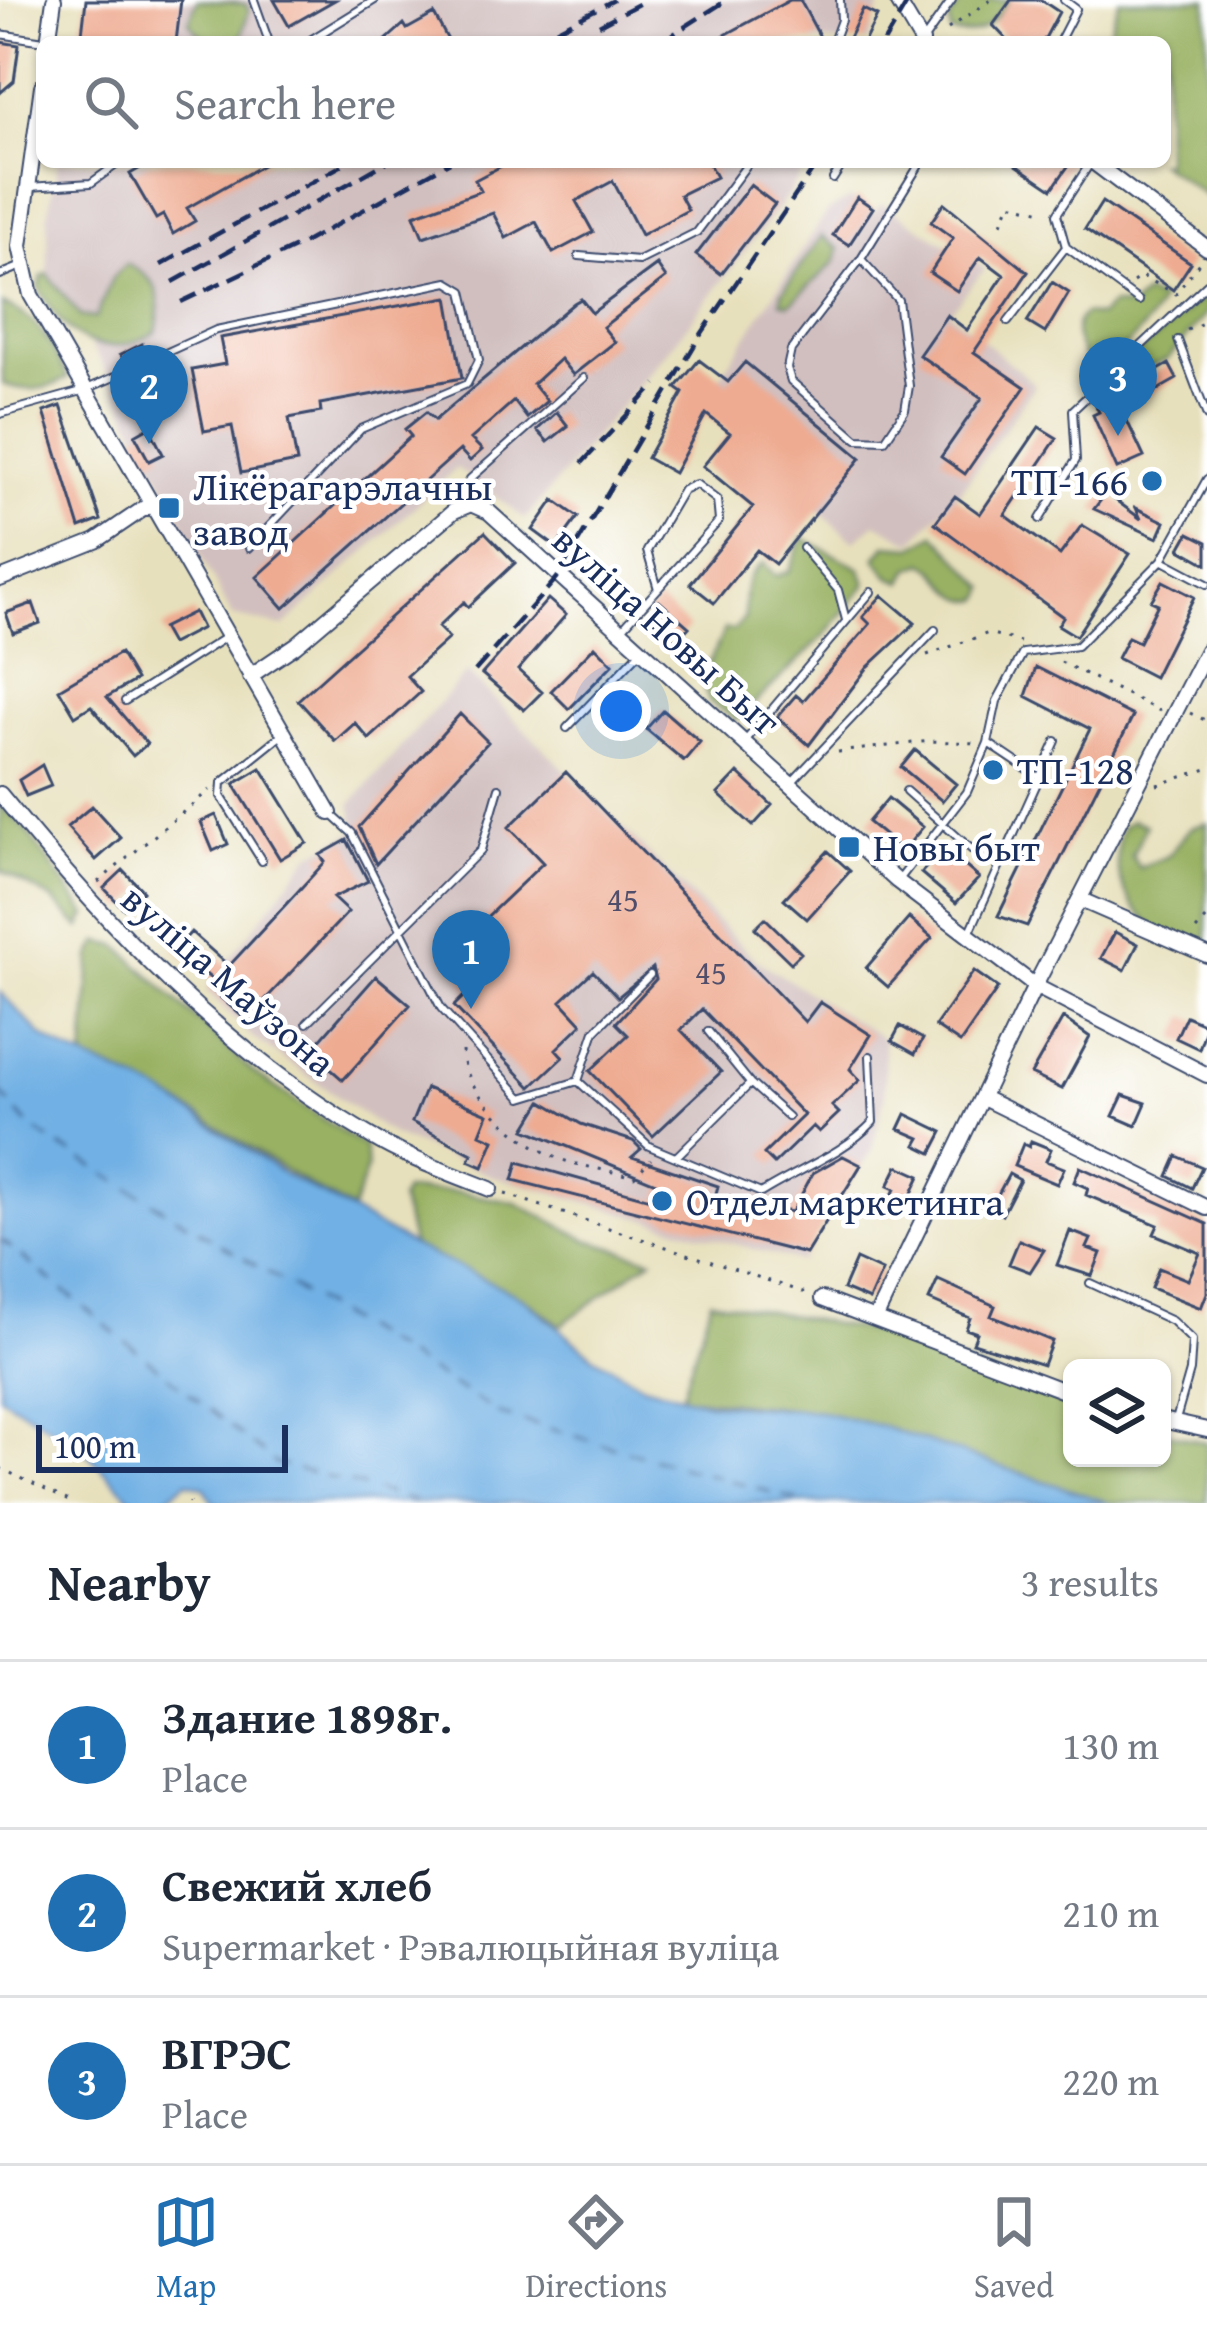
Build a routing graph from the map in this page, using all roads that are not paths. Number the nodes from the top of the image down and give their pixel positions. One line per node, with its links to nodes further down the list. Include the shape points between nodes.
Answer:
1 (54, 0): 9 (street)
2 (254, 0): 10 (lane)
3 (375, 0): 11 (lane)
4 (839, 0): 12 (lane)
5 (897, 0): 13 (street)
6 (952, 0): 14 (lane)
7 (1064, 0): 15 (lane, via 1076,9)
8 (0, 34): 16 (lane)
9 (49, 36)
10 (267, 36)
11 (317, 36)
12 (835, 36)
13 (918, 36)
14 (926, 36)
15 (1062, 36)
16 (36, 40)
17 (36, 129): 25 (street)
18 (112, 168): 25 (lane, via 91,184)
19 (745, 168): 28 (lane, via 698,232 639,261)
20 (840, 168): 24 (lane)
21 (917, 168): 29 (lane)
22 (1088, 168): 26 (lane, via 1057,214)
23 (1099, 168): 27 (street)
24 (833, 179)
25 (28, 187): 30 (street)
26 (1066, 248): 33 (lane); 34 (lane)
27 (1204, 253)
28 (579, 256)
29 (861, 260): 29 (lane, via 791,350 787,368 791,381 870,442 885,440 910,386 898,300)
30 (22, 266): 31 (lane); 39 (street)
31 (0, 275)
32 (1207, 284): 45 (lane, via 1073,410 1076,460)
33 (1139, 301)
34 (1008, 322)
35 (1178, 340): 41 (lane)
36 (150, 360): 46 (lane, via 216,330 448,282 463,291 479,360 466,384 361,429)
37 (128, 370): 39 (lane)
38 (584, 378): 44 (lane, via 470,479)
39 (82, 391): 40 (lane); 43 (street)
40 (0, 414)
41 (1207, 416)
42 (1207, 479): 48 (lane)
43 (149, 505): 49 (street, via 96,541); 56 (street)
44 (454, 511): 55 (street, вуліца Новы Быт, via 472,504 489,512); 59 (street)
45 (1040, 519)
46 (249, 548)
47 (803, 548): 53 (lane, via 838,590)
48 (1162, 560): 50 (lane); 65 (lane, via 1078,646 1023,653 997,701)
49 (0, 579)
50 (1207, 584)
51 (658, 589): 51 (lane, via 719,521 717,500 696,484 683,490 647,551); 55 (lane)
52 (871, 592): 53 (lane)
53 (846, 622): 64 (lane)
54 (935, 630): 67 (lane)
55 (618, 632): 58 (street, вуліца Новы Быт)
56 (226, 637): 59 (street); 60 (lane)
57 (1207, 650): 76 (street)
58 (640, 652): 61 (lane); 64 (street, вуліца Новы Быт)
59 (250, 676): 62 (street)
60 (125, 701)
61 (566, 728)
62 (283, 734): 71 (street); 74 (lane, via 222,783 221,796)
63 (1056, 741): 66 (lane)
64 (744, 742): 67 (street, вуліца Новы Быт)
65 (988, 743): 66 (lane); 72 (lane, via 968,792)
66 (1040, 778): 78 (lane)
67 (791, 784): 75 (street, вуліца Новы Быт)
68 (500, 788): 77 (lane, via 481,850)
69 (906, 790): 72 (lane)
70 (0, 794): 91 (street, вуліца Маўзона, via 83,896 274,1073 375,1139)
71 (330, 813): 77 (lane, via 352,833)
72 (944, 823): 73 (lane); 75 (lane)
73 (979, 856)
74 (262, 861)
75 (897, 881): 78 (street, вуліца Новы Быт)
76 (1081, 900): 79 (street); 81 (street)
77 (399, 926): 82 (lane); 86 (lane, via 441,1008 522,1098)
78 (968, 937): 81 (street, вуліца Новы Быт)
79 (1207, 955)
80 (650, 975): 86 (lane, via 595,1030)
81 (1035, 986): 85 (street, вуліца Новы Быт); 88 (street)
82 (308, 1023)
83 (708, 1030): 87 (lane)
84 (871, 1056): 90 (lane, via 873,1121 848,1148 761,1193)
85 (1207, 1075)
86 (578, 1081): 90 (lane)
87 (750, 1084): 89 (lane); 90 (lane)
88 (985, 1099): 92 (street); 95 (street)
89 (788, 1117)
90 (676, 1157)
91 (490, 1190)
92 (1207, 1208)
93 (1090, 1283): 97 (lane, via 1172,1321 1192,1340 1190,1371)
94 (822, 1299): 95 (street)
95 (875, 1319): 96 (street)
96 (1063, 1391)
97 (1171, 1417)
98 (1171, 1422): 99 (street)
99 (1207, 1430)

